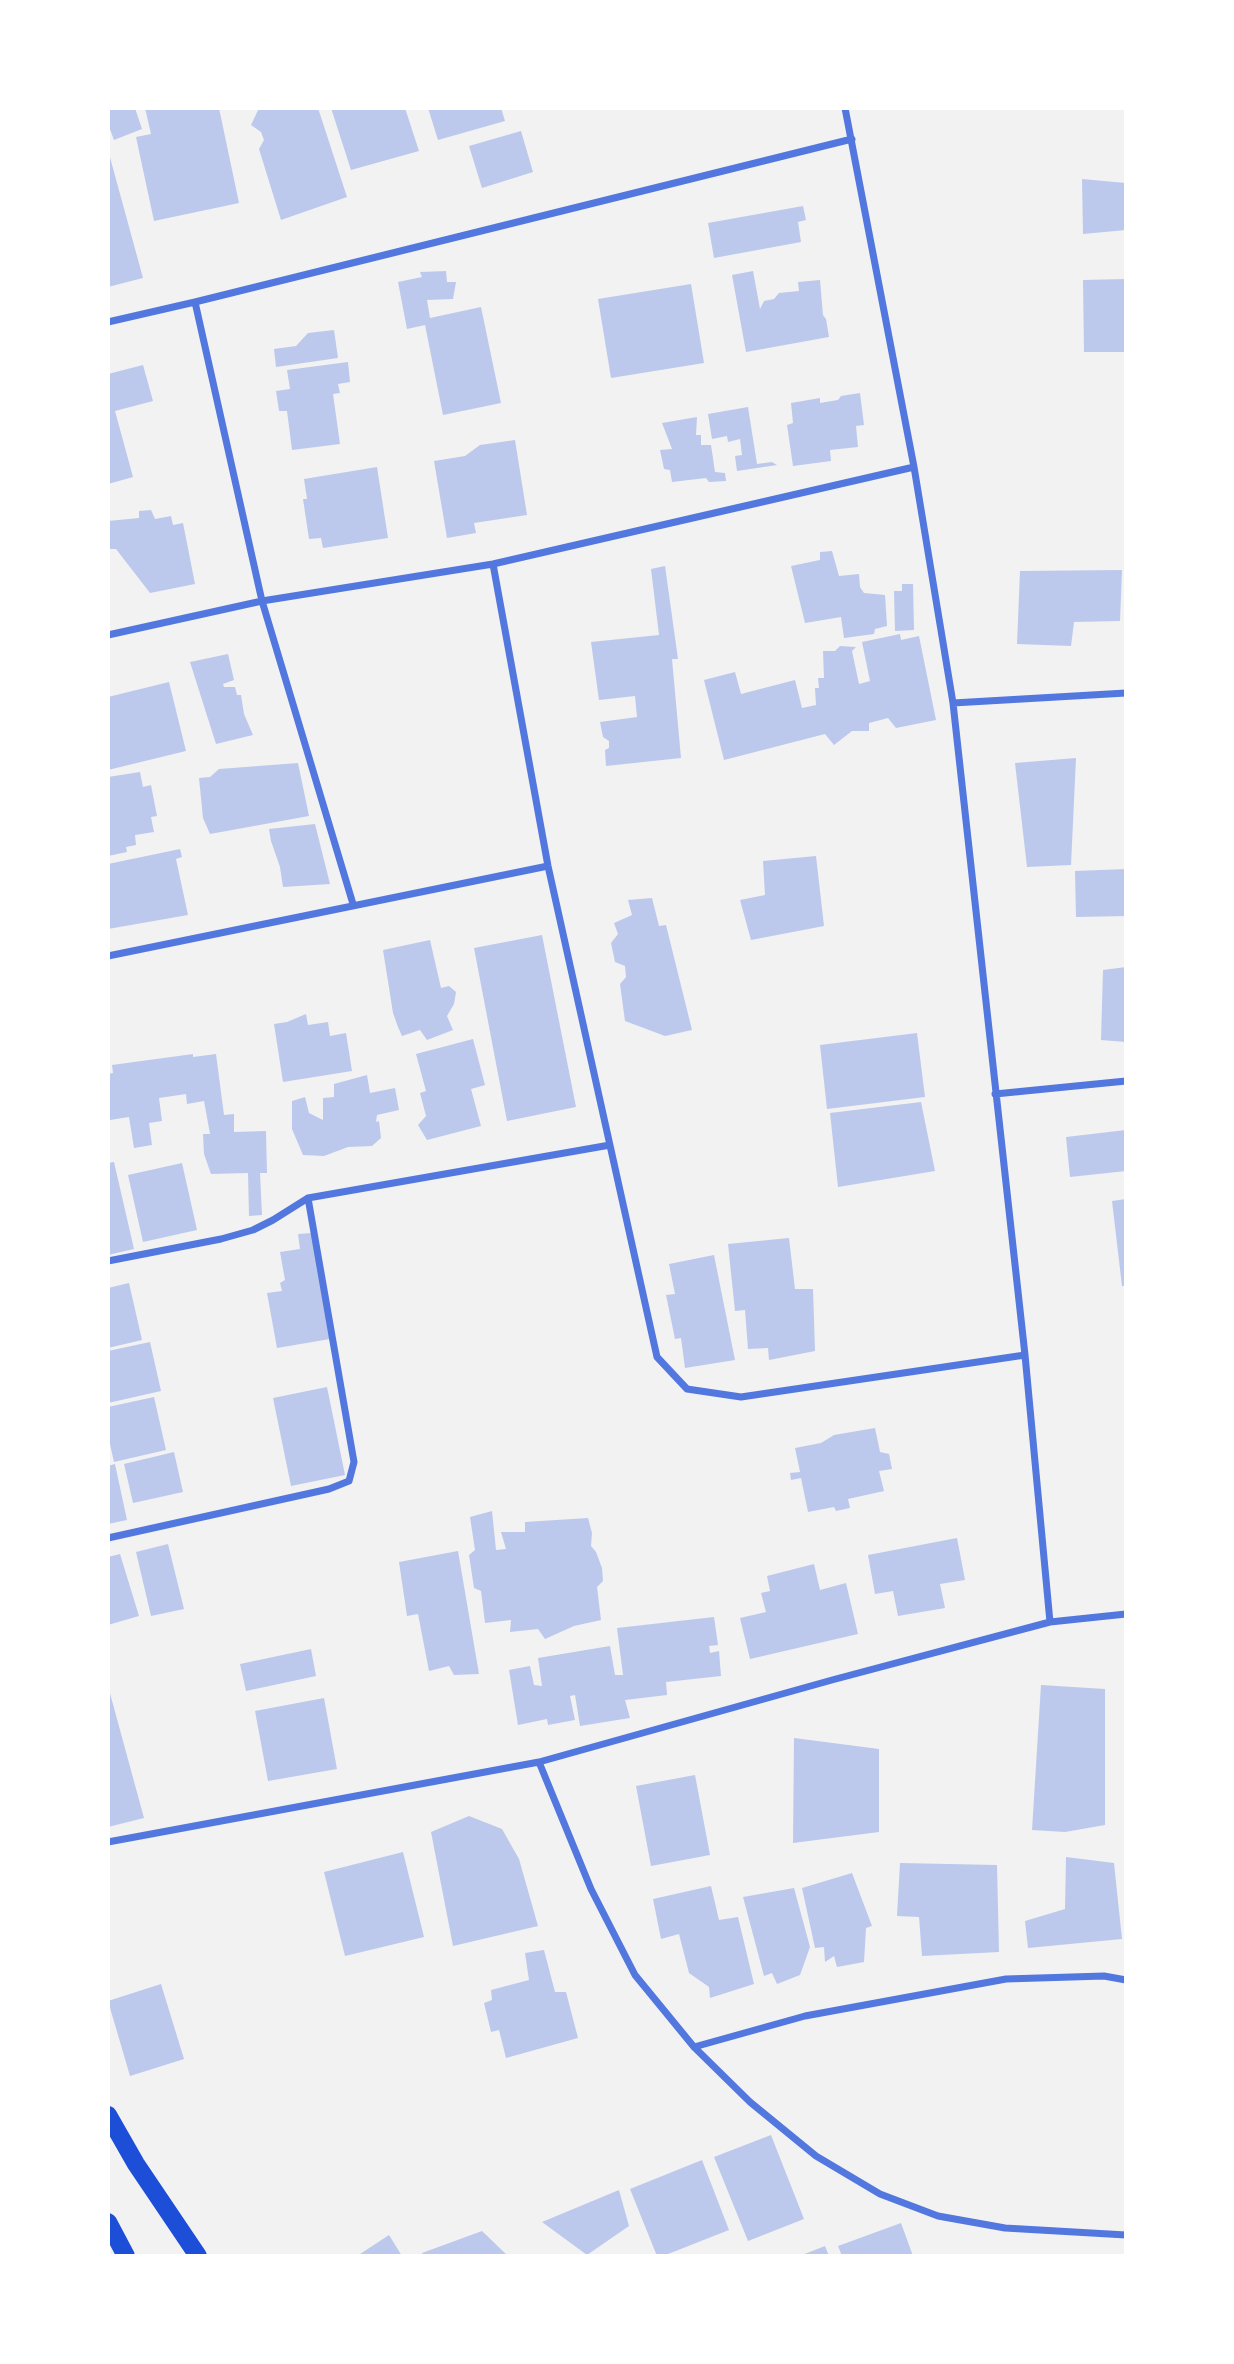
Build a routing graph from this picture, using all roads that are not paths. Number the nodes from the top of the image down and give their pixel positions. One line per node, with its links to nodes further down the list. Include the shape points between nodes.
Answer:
1 (845, 108): 2 (street)
2 (852, 139): 3 (street); 5 (street)
3 (195, 302): 4 (street); 7 (street)
4 (108, 322)
5 (914, 467): 6 (street); 10 (street)
6 (493, 564): 7 (street); 11 (street)
7 (261, 601): 8 (street); 12 (street)
8 (108, 635)
9 (1125, 693): 10 (street)
10 (953, 703): 15 (street)
11 (548, 866): 12 (street); 16 (street)
12 (353, 904): 13 (street)
13 (108, 956)
14 (1125, 1081): 15 (street)
15 (995, 1094): 19 (street)
16 (610, 1145): 17 (street); 19 (street, via 657,1357 687,1389 741,1397)
17 (308, 1198): 18 (street, via 253,1230); 20 (street, via 354,1462 349,1481)
18 (108, 1261)
19 (1025, 1356): 22 (street)
20 (108, 1538)
21 (1125, 1614): 22 (street)
22 (1050, 1622): 23 (street)
23 (539, 1762): 24 (street); 26 (street, via 591,1889 635,1975)
24 (108, 1842)
25 (1125, 1980): 26 (street, via 1104,1976 1006,1979 805,2016)
26 (694, 2047): 29 (street, via 750,2102 816,2156 880,2194 938,2216 1005,2228)
27 (108, 2115): 31 (main road)
28 (108, 2222): 30 (main road)
29 (1125, 2235)
30 (126, 2256)
31 (198, 2256)

